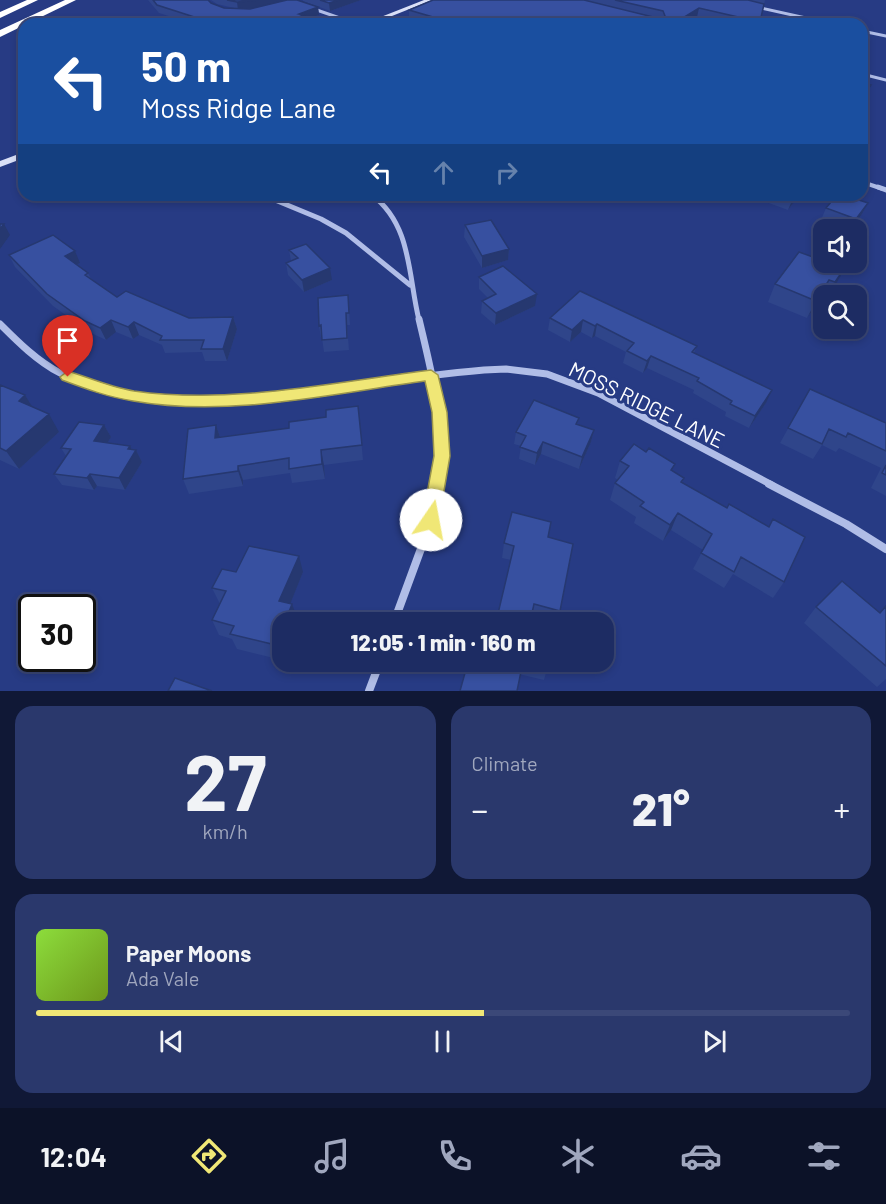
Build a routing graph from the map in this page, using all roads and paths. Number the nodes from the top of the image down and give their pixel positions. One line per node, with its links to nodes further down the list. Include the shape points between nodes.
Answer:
1 (34, 0): 6 (highway)
2 (72, 0): 7 (highway)
3 (429, 0): 9 (street)
4 (745, 5): 10 (street)
5 (304, 6): 8 (street)
6 (0, 15)
7 (34, 18)
8 (339, 18)
9 (382, 18)
10 (805, 18)
11 (18, 26): 13 (highway)
12 (868, 32): 14 (street)
13 (0, 34)
14 (886, 36)
15 (868, 76): 16 (street)
16 (886, 80)
17 (18, 157): 18 (street)
18 (0, 164)
19 (868, 184): 20 (street)
20 (886, 190)
21 (278, 201): 23 (street, via 346,233)
22 (381, 201): 23 (street, via 401,232)
23 (411, 285): 25 (street)
24 (0, 324): 25 (street, MOSS RIDGE LANE, via 35,357 68,377 154,400 219,401)
25 (431, 375): 26 (street, MOSS RIDGE LANE, via 506,369 568,380 836,519); 27 (street, via 442,456 432,514)
26 (886, 549)
27 (398, 612)
28 (376, 672): 29 (street)
29 (369, 691)

